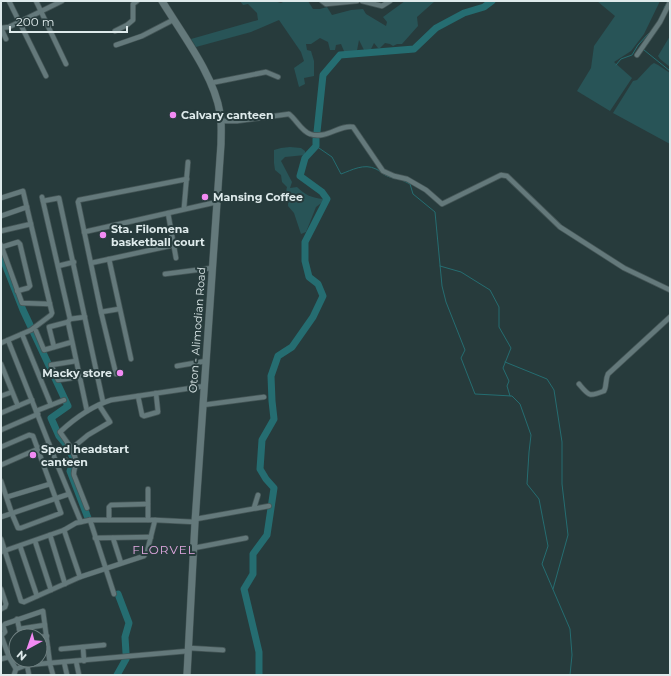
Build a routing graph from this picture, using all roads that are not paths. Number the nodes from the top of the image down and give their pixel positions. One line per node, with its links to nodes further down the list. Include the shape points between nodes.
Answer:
1 (9, 1): 14 (street)
2 (36, 1): 12 (street)
3 (62, 1): 12 (street)
4 (136, 1): 16 (street, via 133,4 133,20)
5 (162, 1): 13 (main road, Oton - Alimodian Road)
6 (322, 1): 7 (street, via 326,4)
7 (348, 1): 8 (street)
8 (357, 1)
9 (363, 1): 10 (street, via 382,6)
10 (390, 1)
11 (670, 2): 19 (street, via 660,22)
12 (41, 11): 14 (street); 20 (street)
13 (173, 20): 18 (street, via 142,36); 23 (main road, Oton - Alimodian Road)
14 (19, 22): 15 (street); 21 (street)
15 (1, 28): 17 (street)
16 (114, 31)
17 (6, 39)
18 (116, 45)
19 (637, 55)
20 (66, 64)
21 (46, 76)
22 (278, 77): 23 (street, via 266,72)
23 (211, 84): 24 (main road, Oton - Alimodian Road, via 218,101)
24 (221, 121): 28 (main road, Oton - Alimodian Road); 45 (street, via 289,114 310,134 332,133 342,127 353,127 383,171 407,179 426,190 442,204 501,174 507,176 560,227 624,268)
25 (188, 162): 26 (street)
26 (187, 179): 30 (street); 35 (street, via 79,200)
27 (1, 198): 29 (street, via 23,191)
28 (217, 202): 30 (street); 43 (main road, Oton - Alimodian Road)
29 (27, 207): 32 (street); 33 (street)
30 (184, 208): 31 (street)
31 (168, 213): 35 (street); 36 (street)
32 (1, 216)
33 (31, 224): 34 (street); 47 (street)
34 (1, 231)
35 (84, 232): 41 (street)
36 (174, 244): 38 (street); 39 (street)
37 (1, 246): 46 (street); 46 (street, via 18,242 20,244 30,286)
38 (176, 258)
39 (108, 259): 41 (street); 48 (street)
40 (74, 262): 42 (street); 42 (street, via 60,198 43,199); 50 (street)
41 (91, 263): 49 (street)
42 (58, 266): 52 (street)
43 (212, 268): 44 (street); 61 (main road, Oton - Alimodian Road)
44 (165, 274)
45 (670, 290)
46 (17, 291): 47 (street, via 23,304)
47 (50, 304): 53 (street, via 51,315)
48 (119, 309): 49 (street); 59 (street)
49 (101, 312): 64 (street)
50 (85, 317): 52 (street); 75 (street)
51 (670, 317): 66 (street, via 608,374 604,392 593,396)
52 (69, 320): 56 (street); 58 (street, via 49,327)
53 (34, 330): 54 (street); 58 (street, via 44,350)
54 (22, 334): 55 (street); 76 (street)
55 (8, 340): 57 (street); 73 (street)
56 (72, 342): 58 (street); 60 (street)
57 (1, 343)
58 (54, 347)
59 (131, 359)
60 (76, 361): 65 (street); 65 (street, via 51,365 58,380)
61 (206, 361): 63 (street); 67 (main road, Oton - Alimodian Road)
62 (1, 365): 68 (street)
63 (177, 366)
64 (116, 374)
65 (80, 377): 79 (street)
66 (579, 384)
67 (205, 386): 69 (street); 77 (main road, Oton - Alimodian Road)
68 (12, 392): 70 (street); 78 (street)
69 (156, 393): 71 (street); 71 (street, via 158,412 144,416)
70 (1, 396)
71 (138, 396): 75 (street)
72 (264, 397): 77 (street)
73 (32, 400): 78 (street); 81 (street)
74 (64, 400): 76 (street)
75 (101, 403): 79 (street); 86 (street, via 110,423 88,435)
76 (51, 405): 81 (street)
77 (203, 405): 107 (main road, Oton - Alimodian Road)
78 (18, 406): 80 (street)
79 (87, 411): 86 (street, via 60,432)
80 (1, 413)
81 (37, 413): 82 (street); 83 (street)
82 (1, 430)
83 (49, 444): 85 (street); 88 (street)
84 (1, 447): 85 (street, via 32,435)
85 (38, 449): 89 (street); 91 (street)
86 (71, 449): 99 (street, via 76,463 74,475)
87 (66, 460): 88 (street)
88 (56, 464): 93 (street)
89 (1, 465)
90 (1, 481): 95 (street)
91 (50, 484): 95 (street); 96 (street)
92 (148, 489): 97 (street)
93 (70, 494): 96 (street); 108 (street)
94 (258, 495): 100 (street)
95 (7, 498): 101 (street)
96 (56, 499): 101 (street); 101 (street, via 61,512 21,528 17,526)
97 (148, 504): 104 (street, via 111,505); 105 (street)
98 (269, 506): 100 (street)
99 (87, 508)
100 (254, 508): 107 (street)
101 (12, 514): 102 (street)
102 (1, 517)
103 (90, 520): 104 (street); 108 (street); 112 (street)
104 (109, 520): 105 (street)
105 (148, 520): 106 (street)
106 (155, 520): 107 (street); 111 (street)
107 (195, 521): 118 (main road, Oton - Alimodian Road)
108 (82, 522): 109 (street)
109 (64, 530): 110 (street); 122 (street)
110 (50, 535): 116 (street); 123 (street)
111 (150, 537): 113 (street); 120 (street, via 146,554)
112 (95, 538): 113 (street); 121 (street)
113 (113, 538): 120 (street)
114 (246, 538): 118 (street)
115 (1, 539): 119 (street)
116 (35, 541): 117 (street); 125 (street)
117 (20, 546): 119 (street); 127 (street)
118 (194, 548): 139 (main road, Oton - Alimodian Road)
119 (3, 552): 127 (street, via 21,601)
120 (121, 563): 121 (street)
121 (105, 569): 122 (street); 126 (street)
122 (80, 578): 123 (street)
123 (65, 584): 125 (street)
124 (1, 590): 128 (street, via 6,604)
125 (51, 590): 127 (street)
126 (114, 594)
127 (37, 596)
128 (1, 609)
129 (17, 619): 130 (street, via 42,611); 131 (street); 134 (street, via 4,625 5,632)
130 (45, 625): 132 (street); 133 (street)
131 (19, 628)
132 (26, 628)
133 (46, 628)
134 (1, 635): 141 (street)
135 (104, 645): 136 (street)
136 (83, 646): 138 (street); 144 (street)
137 (48, 648): 146 (street)
138 (61, 648)
139 (188, 650): 140 (street); 144 (street); 152 (main road, Oton - Alimodian Road)
140 (223, 650)
141 (8, 657): 142 (street)
142 (1, 659)
143 (76, 661): 144 (street); 145 (street); 151 (street)
144 (84, 661)
145 (64, 662): 146 (street); 150 (street)
146 (50, 664): 149 (street)
147 (16, 669): 148 (street)
148 (14, 675)
149 (53, 675)
150 (67, 675)
151 (79, 675)
152 (187, 675)

